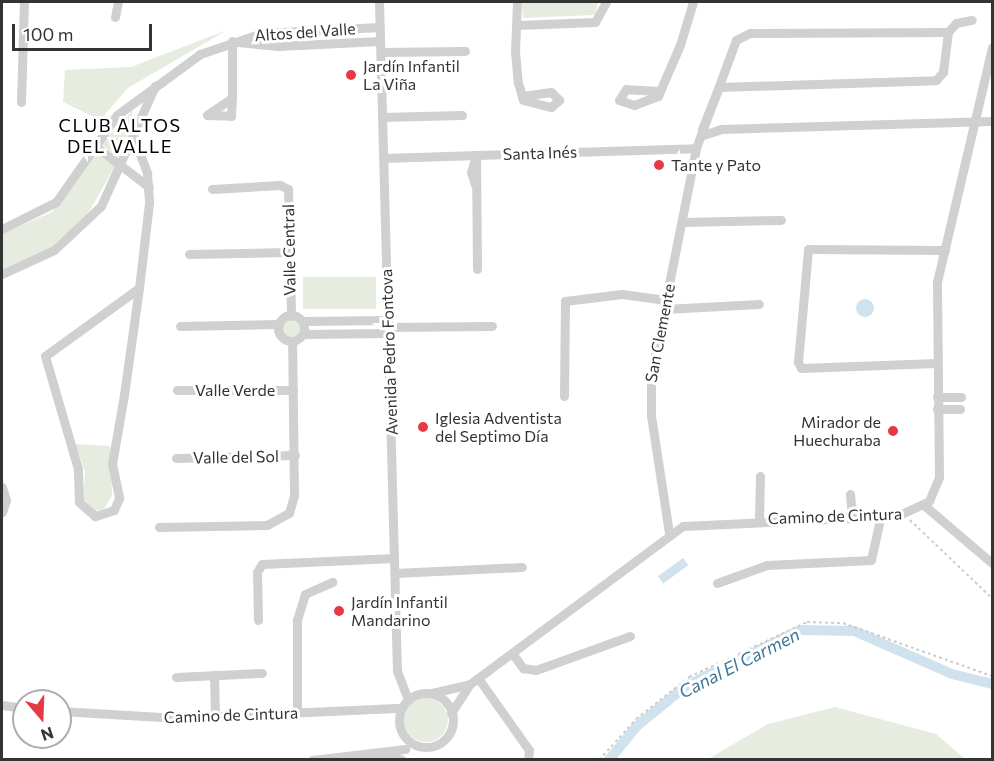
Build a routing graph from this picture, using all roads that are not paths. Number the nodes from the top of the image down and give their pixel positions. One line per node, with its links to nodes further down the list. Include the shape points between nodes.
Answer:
1 (24, 2): 24 (street)
2 (118, 2): 7 (street)
3 (379, 2): 10 (street, Avenida Pedro Fontova)
4 (517, 2): 9 (street)
5 (606, 2): 9 (street, via 595,22)
6 (693, 2): 21 (street)
7 (116, 17)
8 (972, 20): 12 (street, via 956,23)
9 (516, 25): 22 (street)
10 (380, 27): 11 (street, Altos del Valle); 15 (street, Avenida Pedro Fontova)
11 (360, 28): 13 (street, Altos del Valle, via 272,31); 14 (street)
12 (948, 32): 20 (street, San Clemente, via 746,34 736,40); 20 (street, via 943,72 933,81)
13 (232, 41): 14 (street, Altos del Valle, via 278,46); 19 (street, Altos del Valle); 23 (street)
14 (360, 41): 15 (street, Altos del Valle)
15 (380, 41): 17 (street, Avenida Pedro Fontova)
16 (465, 51): 17 (street)
17 (381, 52): 26 (street, Avenida Pedro Fontova)
18 (992, 52): 28 (street, Camino de Cintura)
19 (158, 80): 30 (street); 31 (street, Altos del Valle, via 117,115)
20 (719, 87): 29 (street, San Clemente, via 705,112)
21 (660, 91)
22 (522, 96)
23 (232, 98)
24 (21, 102)
25 (462, 115): 26 (street)
26 (382, 117): 34 (street, Avenida Pedro Fontova)
27 (993, 121): 28 (street)
28 (974, 122): 29 (street, via 721,129); 41 (street, Camino de Cintura)
29 (703, 135): 32 (street, San Clemente)
30 (133, 136): 35 (street); 36 (street)
31 (93, 145): 35 (street); 40 (street, Altos del Valle, via 56,201)
32 (696, 148): 33 (street, Santa Inés); 39 (street, San Clemente)
33 (476, 155): 34 (street, Santa Inés); 44 (street, via 471,172 476,187)
34 (384, 158): 55 (street, Avenida Pedro Fontova)
35 (123, 165): 36 (street); 45 (street, via 85,224 45,255)
36 (149, 188): 46 (street)
37 (212, 189): 42 (street, Valle Central, via 286,187)
38 (781, 220): 39 (street)
39 (682, 222): 49 (street, San Clemente)
40 (2, 229)
41 (945, 250): 59 (street, Camino de Cintura, via 937,282); 59 (street, via 808,249 798,362 801,368)
42 (290, 252): 43 (street); 51 (street, Valle Central)
43 (189, 254)
44 (477, 269)
45 (2, 274)
46 (139, 288): 47 (street); 50 (street)
47 (125, 300): 50 (street); 50 (street, via 52,346 44,360 78,470 79,502 95,516 114,510 118,498 112,464)
48 (759, 304): 49 (street)
49 (665, 305): 62 (street, via 622,294 565,301); 78 (street, San Clemente, via 650,398)
50 (136, 307)
51 (291, 316): 52 (street); 53 (street)
52 (302, 321): 55 (street); 57 (street)
53 (279, 324): 54 (street); 58 (street, via 282,338)
54 (180, 326)
55 (388, 327): 56 (street); 57 (street); 79 (street, Avenida Pedro Fontova)
56 (492, 327)
57 (303, 334): 58 (street)
58 (292, 341): 61 (street)
59 (936, 363): 63 (street, Camino de Cintura)
60 (177, 390): 61 (street, Valle Verde)
61 (293, 390): 67 (street)
62 (564, 396)
63 (937, 397): 64 (street); 66 (street, Camino de Cintura)
64 (961, 397)
65 (960, 409): 66 (street)
66 (937, 410): 72 (street, Camino de Cintura, via 939,482)
67 (295, 455): 68 (street, Valle del Sol); 77 (street, via 294,500 286,517 267,525)
68 (176, 458)
69 (760, 476): 76 (street)
70 (2, 487): 73 (street, via 6,500)
71 (850, 494): 75 (street)
72 (925, 506): 74 (street, Camino de Cintura, via 905,515); 80 (street)
73 (2, 512)
74 (881, 515): 75 (street, Camino de Cintura); 84 (street, via 876,556 871,560 767,565)
75 (852, 516): 76 (street, Camino de Cintura)
76 (759, 519): 78 (street, Camino de Cintura, via 692,523)
77 (159, 527)
78 (669, 533): 87 (street, Camino de Cintura)
79 (394, 558): 82 (street, Avenida Pedro Fontova); 85 (street, via 262,564 257,572)
80 (993, 563)
81 (522, 567): 82 (street)
82 (394, 573): 93 (street, Avenida Pedro Fontova, via 398,677)
83 (332, 582): 96 (street, via 305,594 297,620)
84 (717, 583)
85 (258, 620)
86 (630, 636): 87 (street, via 537,670 523,668)
87 (512, 652): 91 (street, Camino de Cintura)
88 (262, 673): 89 (street)
89 (214, 675): 90 (street); 98 (street)
90 (176, 676)
91 (474, 681): 92 (street, Camino de Cintura); 97 (street, Camino de Cintura); 104 (street, via 529,750)
92 (429, 693): 93 (street); 97 (street, via 445,702)
93 (408, 700): 94 (street)
94 (402, 708): 96 (street, Camino de Cintura); 99 (street, via 400,729)
95 (72, 711): 98 (street, Camino de Cintura)
96 (297, 712): 98 (street, Camino de Cintura)
97 (451, 713): 99 (street, via 449,732 440,742)
98 (215, 717)
99 (408, 745): 100 (street); 103 (street)
100 (370, 756): 102 (street); 103 (street)
101 (312, 759): 102 (street)
102 (321, 759)
103 (401, 759)
104 (528, 759)

